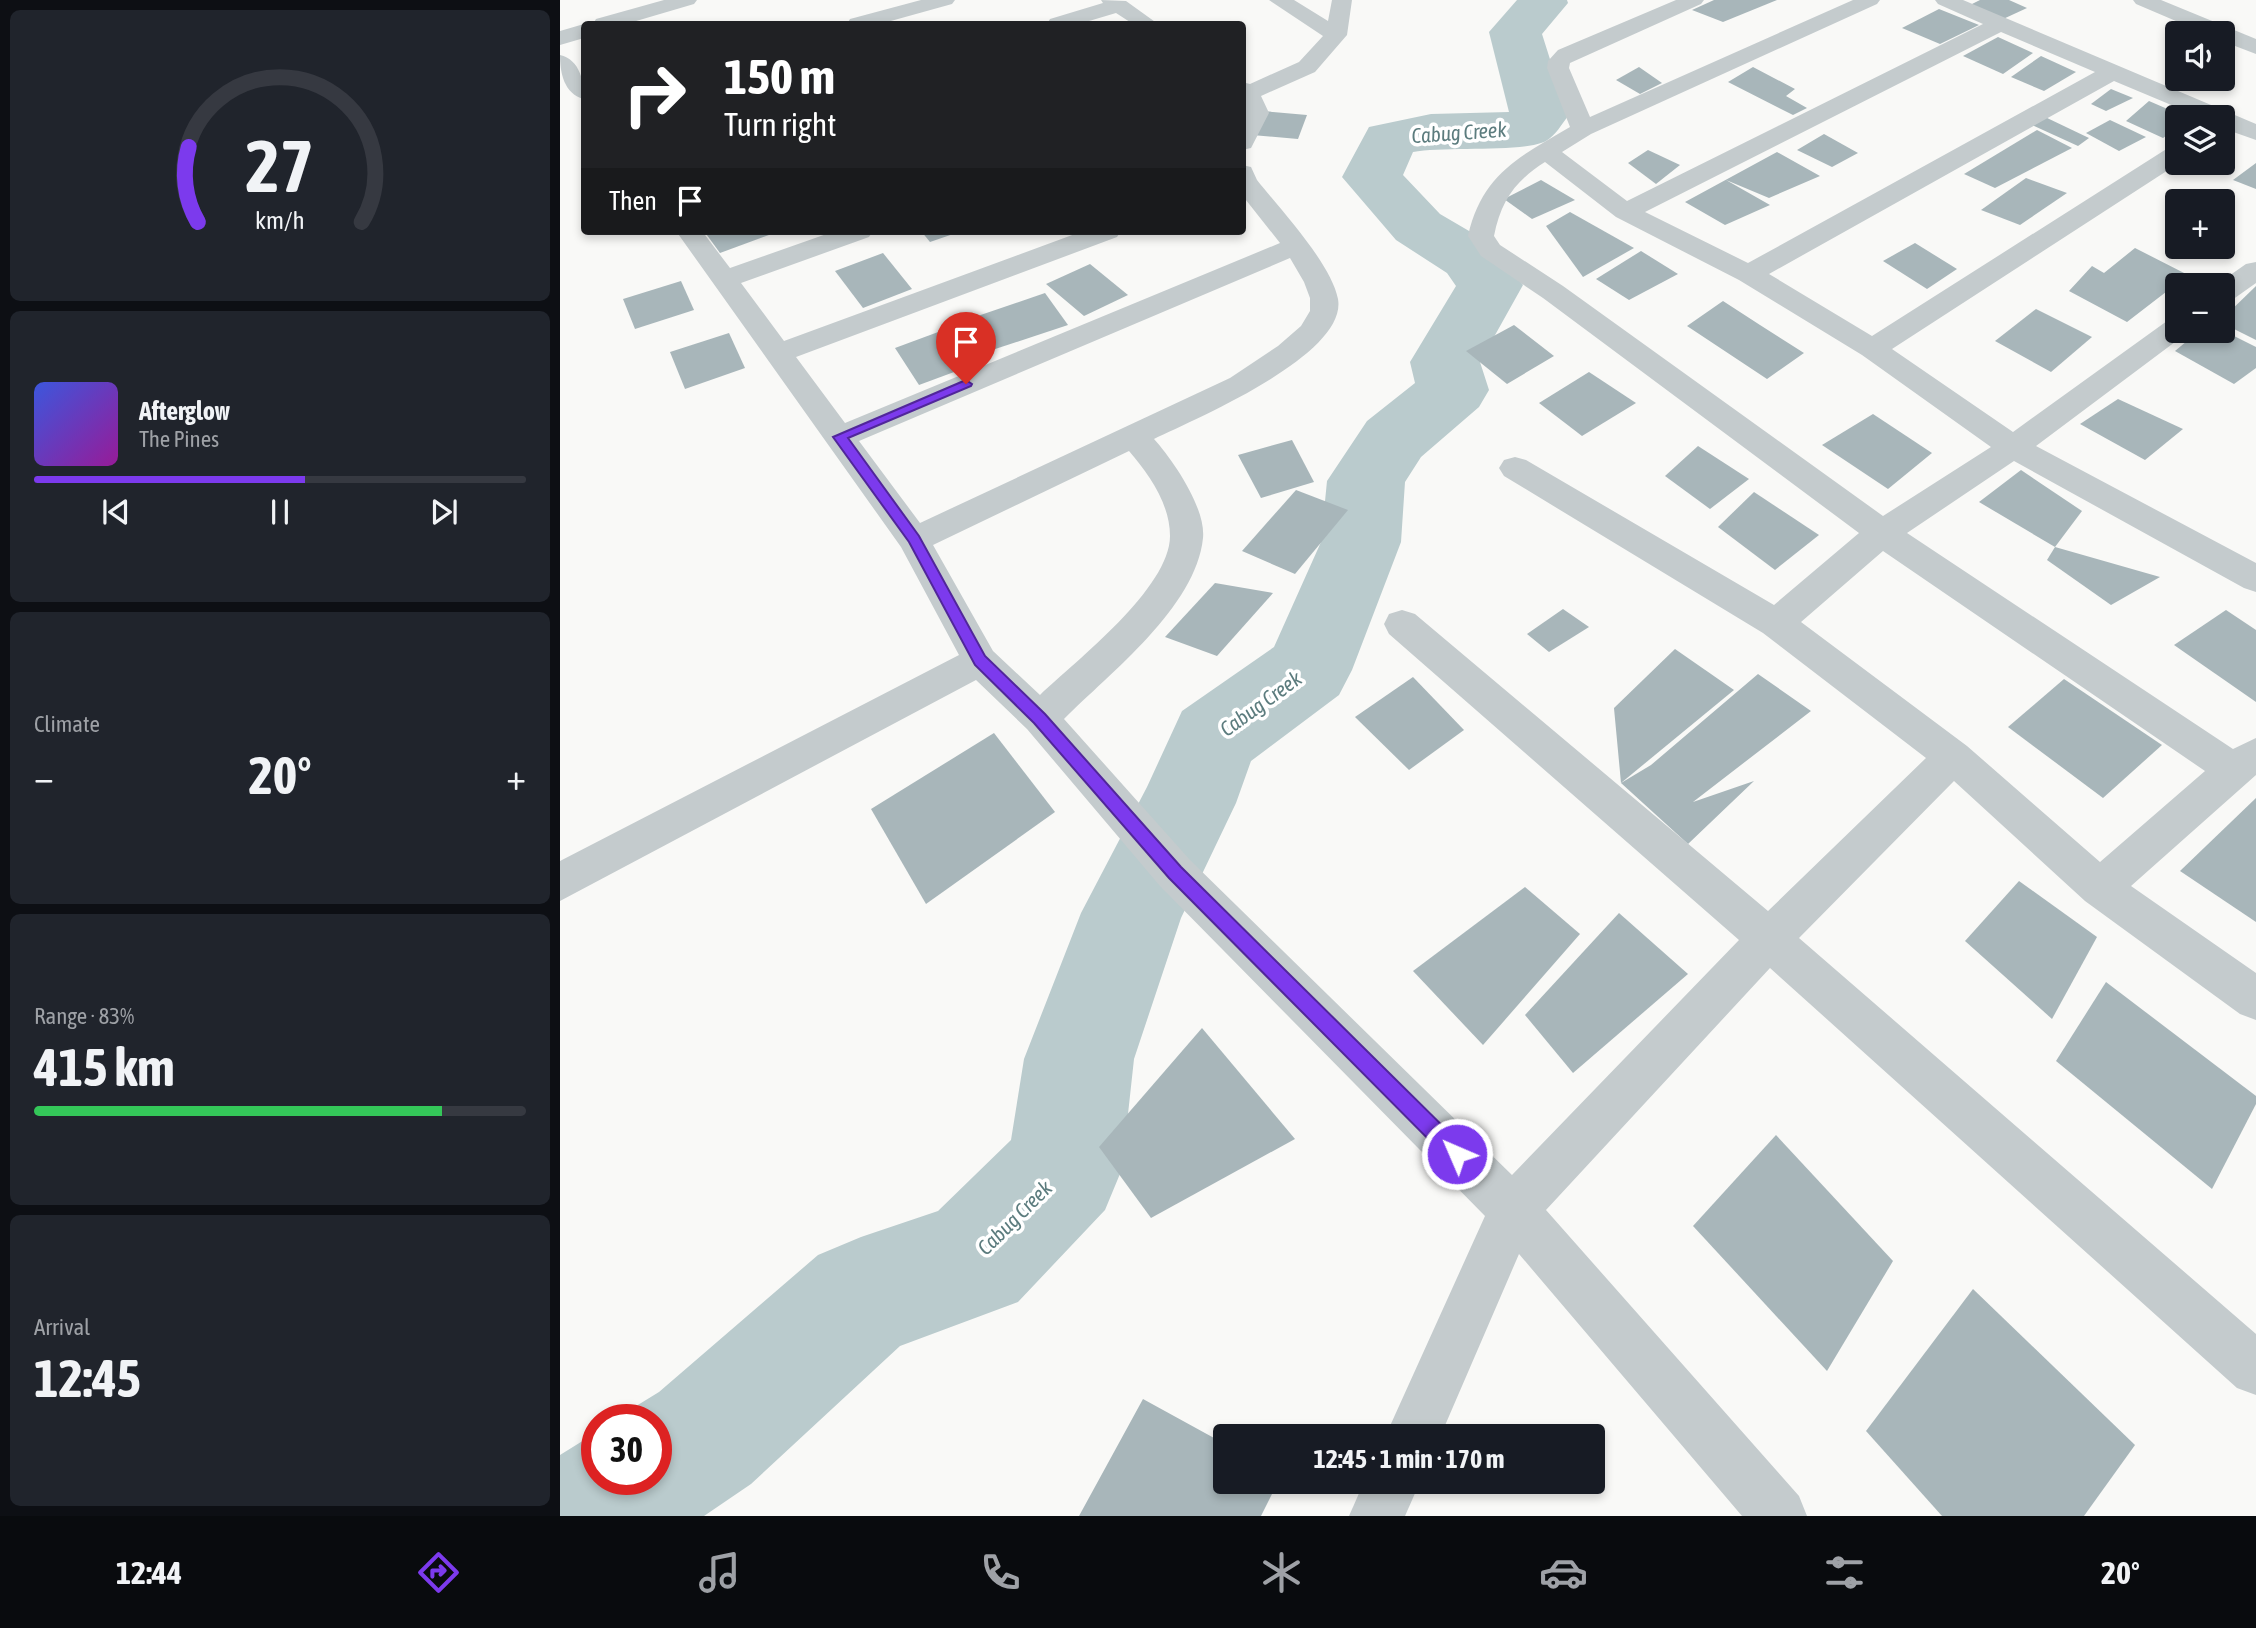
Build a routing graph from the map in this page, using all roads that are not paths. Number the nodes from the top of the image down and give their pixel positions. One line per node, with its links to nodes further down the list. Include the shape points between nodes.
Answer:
1 (687, 0): 10 (street)
2 (945, 0): 12 (street)
3 (1279, 0): 17 (street)
4 (1342, 0): 17 (street)
5 (1695, 0): 27 (street, via 1559,61)
6 (1870, 0): 27 (street)
7 (1945, 0): 15 (street)
8 (2143, 0): 19 (street)
9 (1115, 3): 13 (street); 14 (street)
10 (635, 7): 11 (street)
11 (609, 21)
12 (869, 21)
13 (1066, 21)
14 (1142, 21)
15 (2000, 23): 21 (street); 33 (street)
16 (581, 31): 18 (street)
17 (1336, 35): 22 (street, via 1307,67)
18 (560, 38)
19 (2256, 47)
20 (560, 62): 24 (street)
21 (2113, 72): 25 (street); 39 (street)
22 (1246, 93)
23 (1246, 95): 29 (street, via 1257,113)
24 (580, 100)
25 (2189, 105)
26 (2235, 125): 28 (street)
27 (1583, 129): 30 (street)
28 (2256, 133)
29 (1246, 135)
30 (1546, 151): 33 (street); 49 (street, via 1516,169 1492,198 1481,236 1490,250)
31 (2165, 161): 43 (street)
32 (1246, 182): 37 (street)
33 (1625, 212): 39 (street)
34 (692, 235): 40 (street)
35 (849, 235): 40 (street)
36 (1097, 235): 44 (street)
37 (1295, 246): 45 (street, via 1323,290 1325,311 1312,331 1241,385); 46 (street)
38 (2256, 270): 41 (street)
39 (1749, 274): 43 (street)
40 (725, 279): 44 (street)
41 (2235, 285)
42 (2165, 336): 47 (street)
43 (1872, 349): 47 (street)
44 (779, 353): 46 (street)
45 (1134, 436): 50 (street); 55 (street, via 1164,471 1179,503 1187,537 1176,572 1156,607)
46 (840, 437): 50 (street)
47 (2013, 447): 49 (street); 51 (street)
48 (1515, 468): 52 (street)
49 (1882, 533): 52 (street); 57 (street)
50 (914, 540): 54 (street)
51 (2256, 579)
52 (1776, 623): 56 (street)
53 (1402, 624): 60 (street)
54 (980, 661): 55 (street); 58 (street)
55 (1040, 718): 62 (street, via 1161,857)
56 (1953, 757): 59 (street); 60 (street)
57 (2248, 763): 59 (street)
58 (560, 882)
59 (2099, 888): 61 (street)
60 (1769, 939): 62 (street); 63 (street)
61 (2256, 999)
62 (1513, 1210): 64 (street); 67 (street)
63 (2256, 1369)
64 (1418, 1424)
65 (1387, 1494): 66 (street)
66 (1377, 1516)
67 (1779, 1516)

